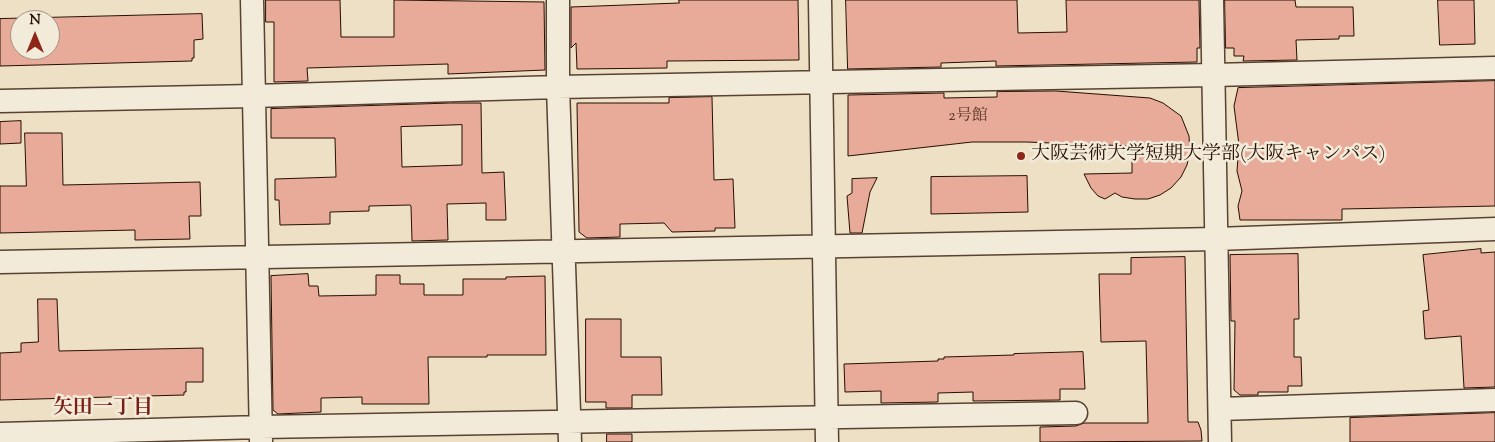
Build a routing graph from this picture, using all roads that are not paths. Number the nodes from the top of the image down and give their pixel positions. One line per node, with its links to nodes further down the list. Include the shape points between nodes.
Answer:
1 (252, 0): 9 (street)
2 (558, 0): 8 (street)
3 (820, 0): 7 (street)
4 (1212, 0): 6 (street)
5 (1495, 68): 6 (street)
6 (1213, 75): 7 (street); 12 (street)
7 (820, 82): 8 (street); 13 (street)
8 (558, 87): 9 (street); 14 (street)
9 (254, 96): 10 (street); 15 (street)
10 (0, 101)
11 (1495, 229): 12 (street)
12 (1216, 239): 13 (street); 18 (street)
13 (823, 248): 14 (street); 20 (street)
14 (563, 250): 15 (street); 21 (street)
15 (257, 256): 16 (street); 23 (street)
16 (0, 262)
17 (1495, 400): 18 (street)
18 (1220, 408): 25 (street)
19 (1076, 413): 20 (street)
20 (827, 418): 21 (street); 24 (street)
21 (569, 432): 23 (street)
22 (0, 434): 23 (street)
23 (261, 435)
24 (827, 442)
25 (1220, 442)

